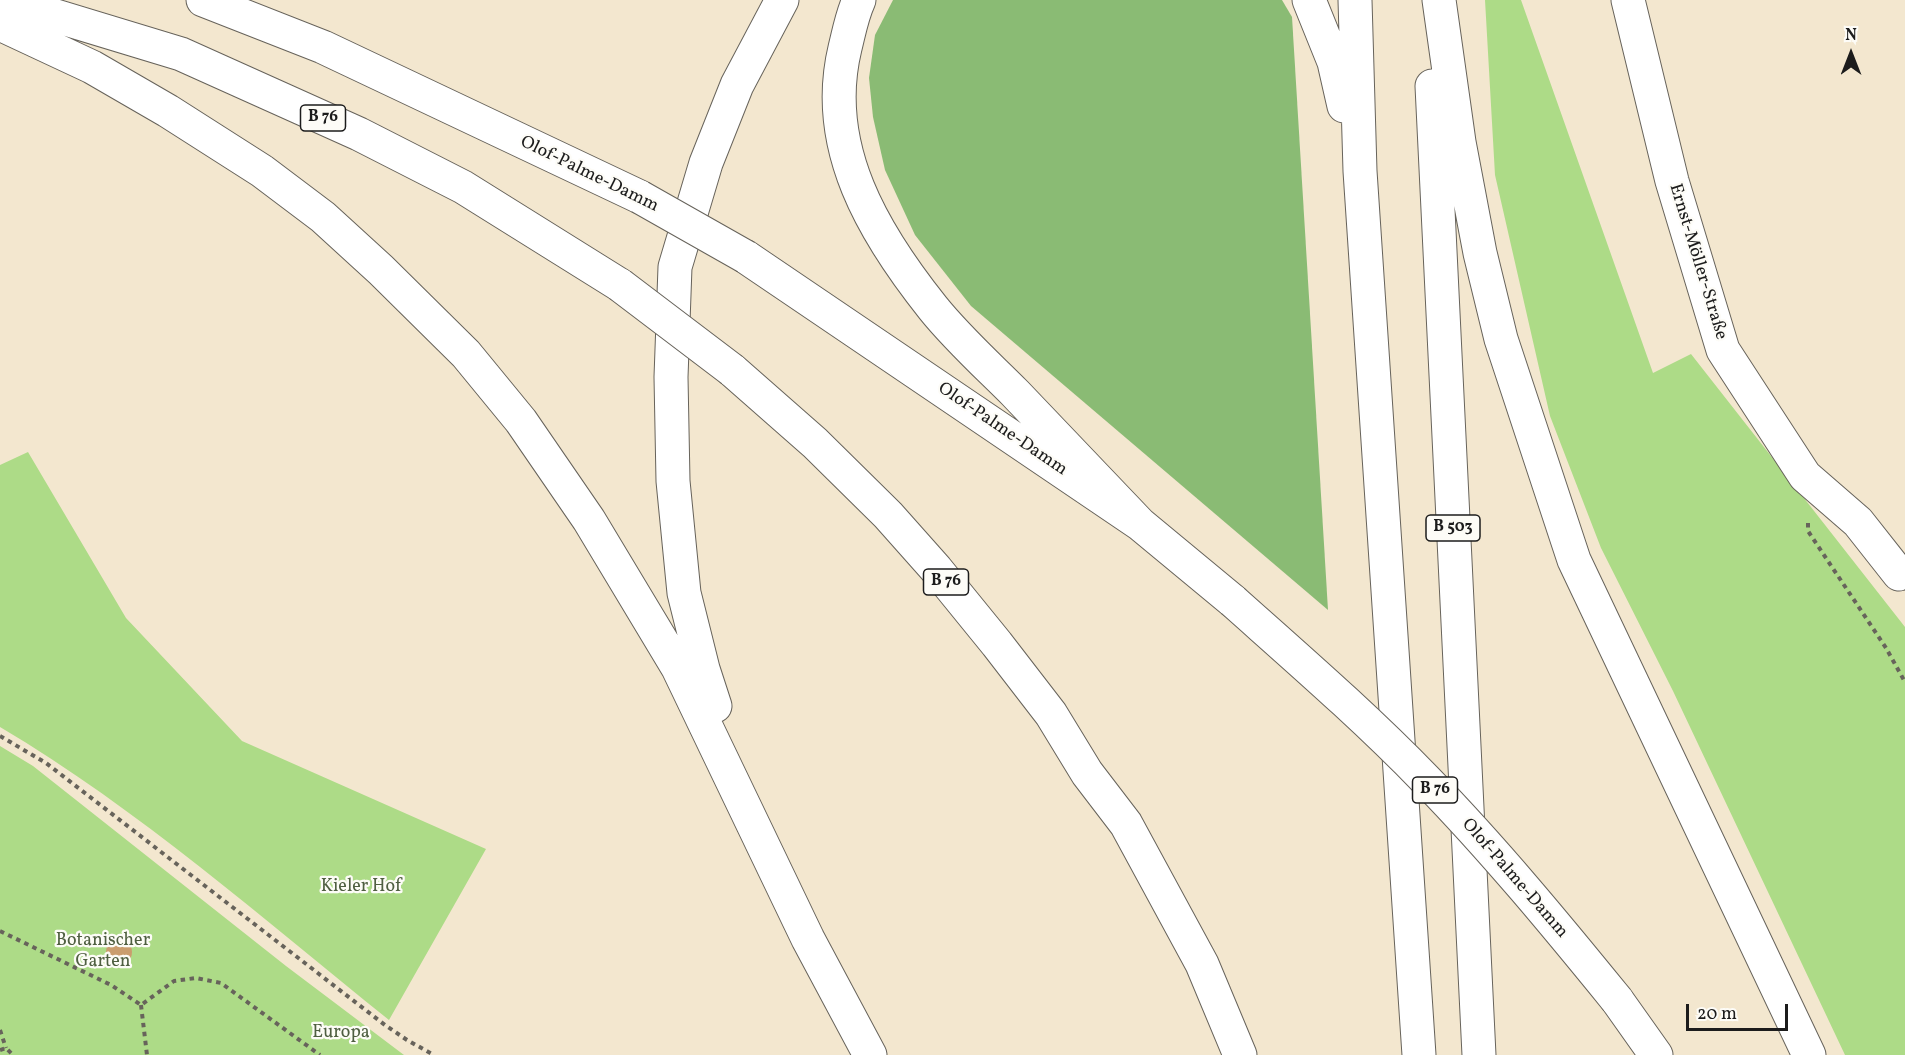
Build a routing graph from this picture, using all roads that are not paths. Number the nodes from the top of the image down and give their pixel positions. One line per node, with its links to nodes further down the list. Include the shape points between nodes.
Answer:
1 (3, 0): 16 (main road, B 76, bridge, via 181,54 359,134 463,187 620,285 732,370 815,443 888,515 1051,714 1126,824 1202,964)
2 (203, 0): 12 (main road, Olof-Palme-Damm / B 76, bridge, via 323,47 640,197 746,257)
3 (782, 0): 14 (main road, via 737,85 706,163 675,267 670,377 684,593)
4 (859, 0): 12 (main road, via 842,62 838,103 846,151 862,200 892,253 934,310)
5 (1309, 0): 11 (main road, via 1334,62)
6 (1355, 0): 11 (main road)
7 (1428, 0): 18 (main road, B 503)
8 (1439, 0): 20 (main road, via 1480,253 1501,339 1574,560)
9 (1628, 0): 13 (main road, Ernst-Möller-Straße, via 1672,181 1723,350 1805,476 1858,522)
10 (0, 24): 14 (main road, via 92,67 262,171 323,217 466,354 521,421 589,520 678,668)
11 (1360, 171): 17 (main road)
12 (1140, 524): 19 (main road, Olof-Palme-Damm / B 76, bridge, via 1334,691 1426,780 1517,878 1617,1000)
13 (1899, 574)
14 (747, 811): 15 (main road, via 808,939)
15 (870, 1055)
16 (1240, 1055)
17 (1419, 1055)
18 (1479, 1055)
19 (1656, 1055)
20 (1809, 1055)

